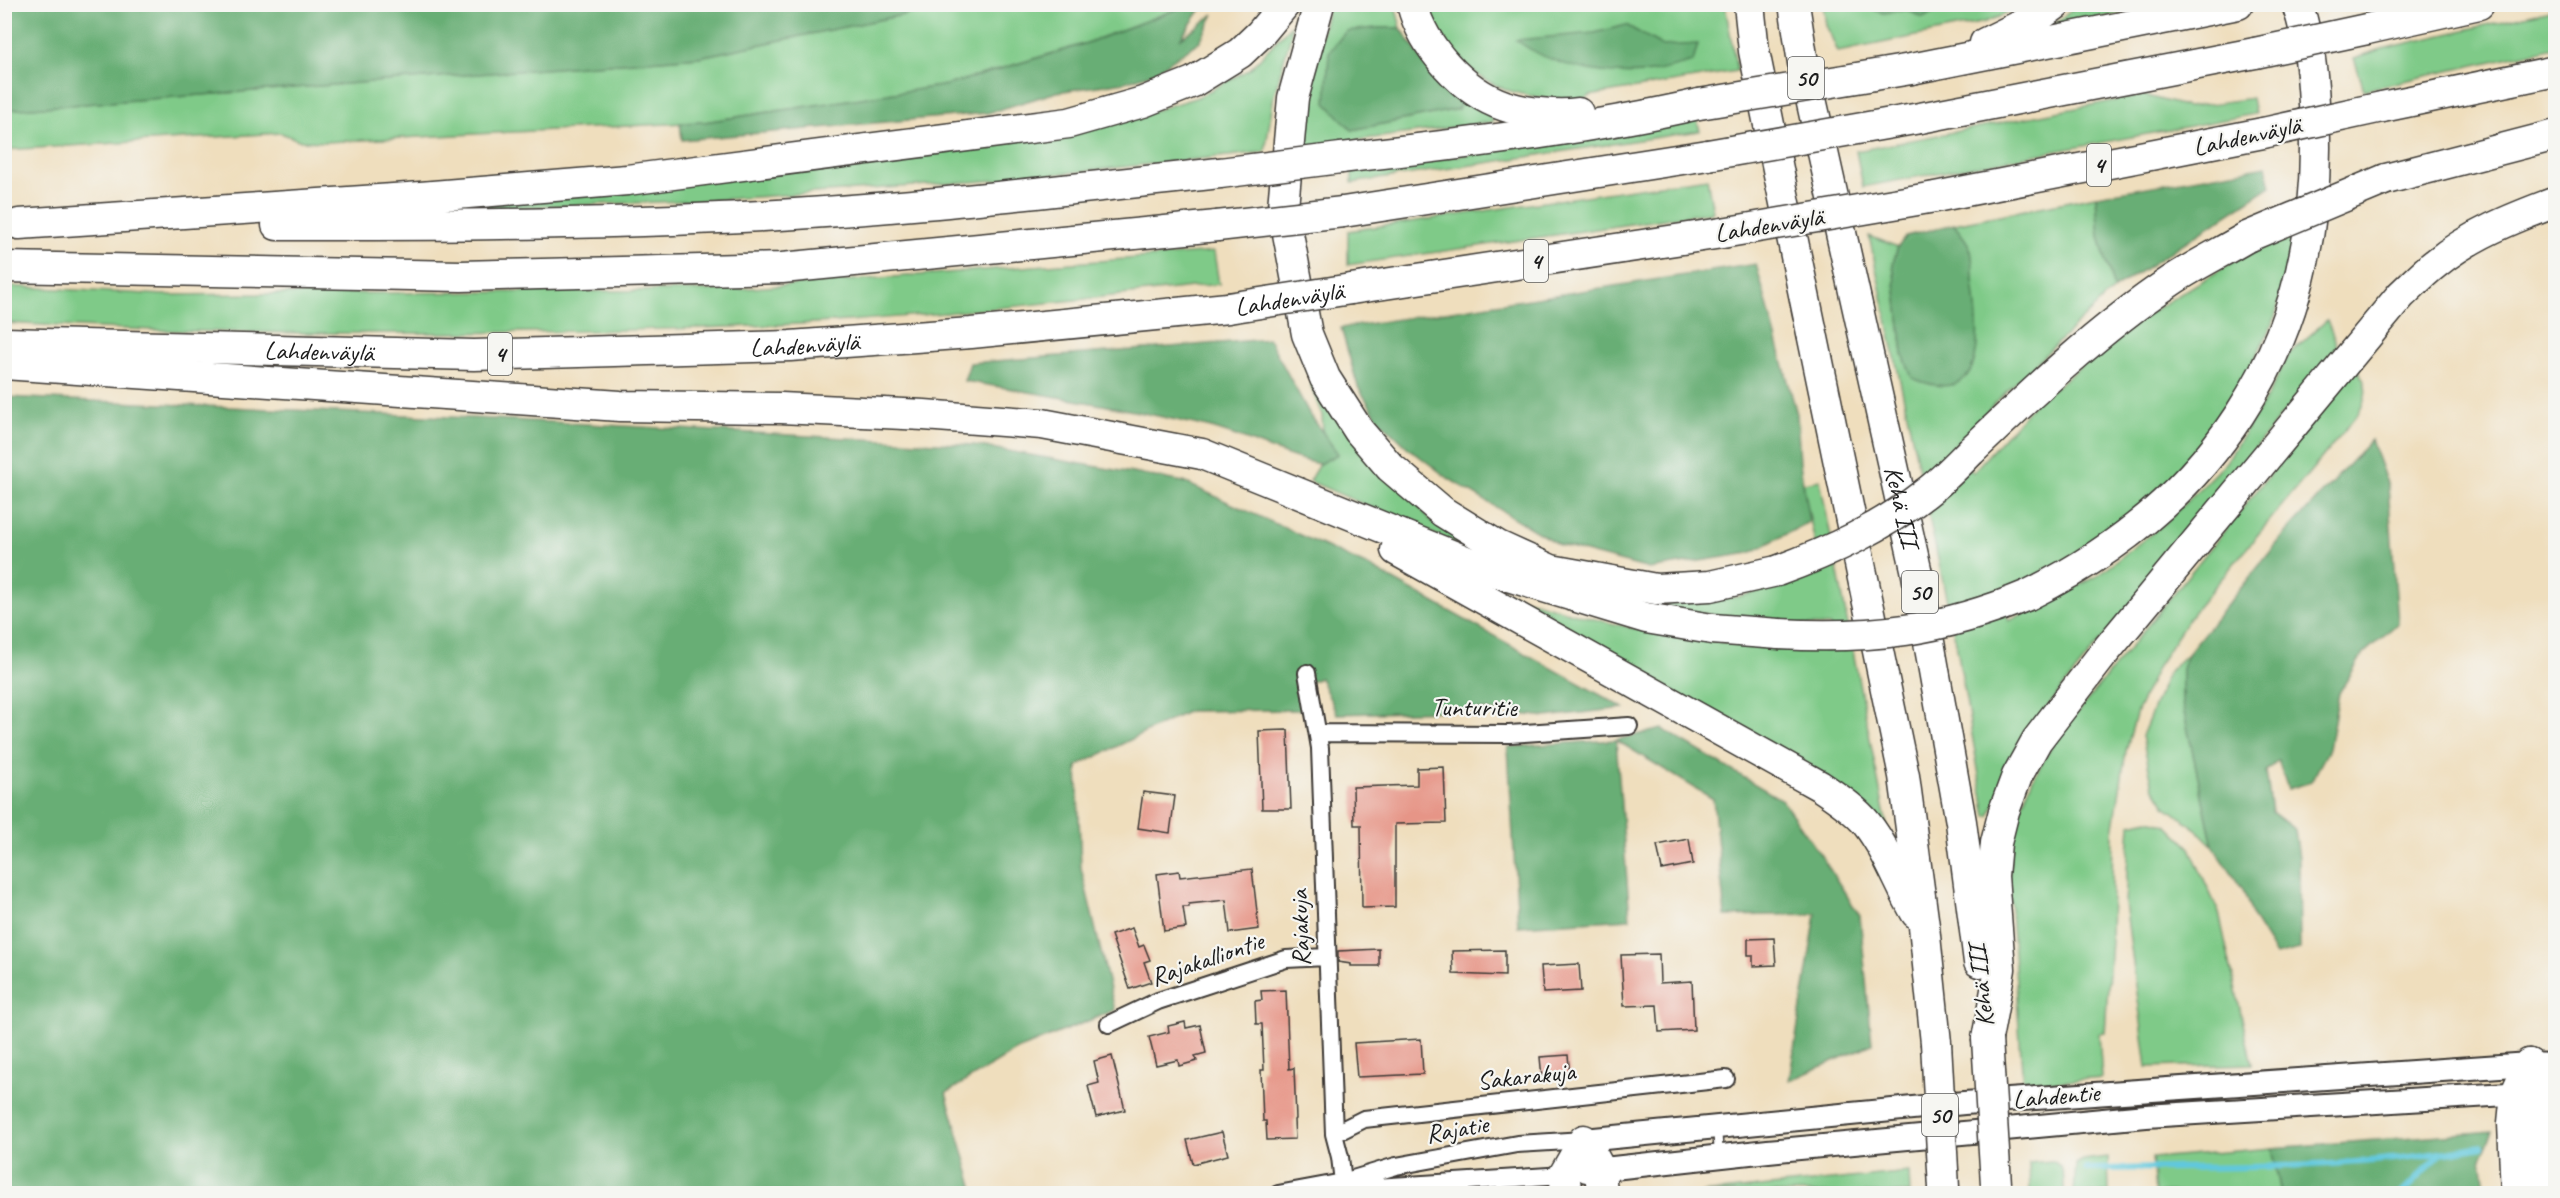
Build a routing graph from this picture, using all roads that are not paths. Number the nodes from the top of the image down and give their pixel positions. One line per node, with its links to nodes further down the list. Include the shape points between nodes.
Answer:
1 (1285, 4): 19 (highway, via 1240,53 1193,82 1143,102 1069,123 627,180)
2 (1319, 4): 16 (highway, bridge, via 1293,98 1283,207 1307,334 1325,378 1359,431 1390,467 1443,512 1498,546 1551,570 1656,589 1710,586 1776,571 1833,550 1880,525 1928,492 2028,396 2096,338 2171,281 2247,237 2386,179)
3 (1412, 4): 15 (highway, via 1428,40 1447,65 1473,89 1505,106 1563,115 1605,110)
4 (1738, 4): 12 (highway)
5 (1749, 4): 12 (highway, Kehä III / 50)
6 (1794, 4): 17 (highway, Kehä III / 50)
7 (1809, 4): 17 (highway, via 1818,60)
8 (2056, 4): 13 (highway, via 2038,17)
9 (2238, 4): 13 (highway)
10 (2296, 4): 23 (highway, bridge, via 2309,63 2315,118 2315,186 2308,243 2293,304 2266,370 2235,423 2200,468 2160,508 2116,544 2067,576 2028,595 1957,621 1901,632 1837,637 1712,629 1646,618 1485,569)
11 (2479, 4): 20 (highway, bridge, via 2255,53 1920,118 1343,212 1217,226 782,268 461,276)
12 (1754, 51): 27 (highway, Kehä III / 50, via 1902,765)
13 (1946, 62): 15 (highway, bridge)
14 (2556, 71): 21 (highway, Lahdenväylä / 4, bridge, via 1935,197 1228,308 790,346 486,355)
15 (1656, 114): 19 (highway, bridge, via 1463,144 959,202 697,219 465,225)
16 (2556, 135)
17 (1823, 151): 30 (highway, Kehä III / 50, via 1890,445 1937,682 1961,822)
18 (2556, 202): 30 (highway, via 2469,240 2401,295 2104,652 2037,740 2017,776 1996,843 1993,876 2000,969)
19 (12, 224)
20 (4, 267)
21 (4, 343)
22 (4, 364): 23 (highway, via 620,406 781,408 1042,424 1202,454)
23 (1281, 485): 27 (highway, via 1829,792 1865,822 1880,843)
24 (1306, 673): 26 (street, Rajakuja)
25 (1629, 726): 26 (street, Tunturitie, via 1509,734)
26 (1319, 732): 28 (street, Rajakuja)
27 (1924, 926): 42 (highway, Kehä III / 50, bridge, via 1936,1043)
28 (1326, 957): 29 (street, Rajakalliontie, via 1286,959 1158,1001); 35 (street, Rajakuja)
29 (1109, 1024)
30 (1987, 1039): 41 (highway, Kehä III / 50, bridge)
31 (2542, 1065): 33 (highway); 34 (main road, Lahdentie, via 1964,1103)
32 (1726, 1079): 35 (street, Sakarakuja, via 1364,1119)
33 (2537, 1092): 37 (main road, Lahdentie, via 2146,1116); 44 (highway, via 2513,1123); 45 (highway)
34 (1717, 1127): 36 (main road, Lahdentie); 37 (lane)
35 (1334, 1134): 39 (street, Rajakuja)
36 (1584, 1140): 38 (highway); 39 (street, Rajatie, via 1517,1144 1396,1166); 40 (highway)
37 (1719, 1157): 38 (main road, Lahdentie)
38 (1601, 1181): 40 (main road, Lahdentie)
39 (1343, 1182): 40 (street, Rajatie, via 1376,1187); 43 (street, Rajatie)
40 (1565, 1184)
41 (1997, 1190)
42 (1944, 1192)
43 (1278, 1194)
44 (2517, 1194)
45 (2540, 1194)

